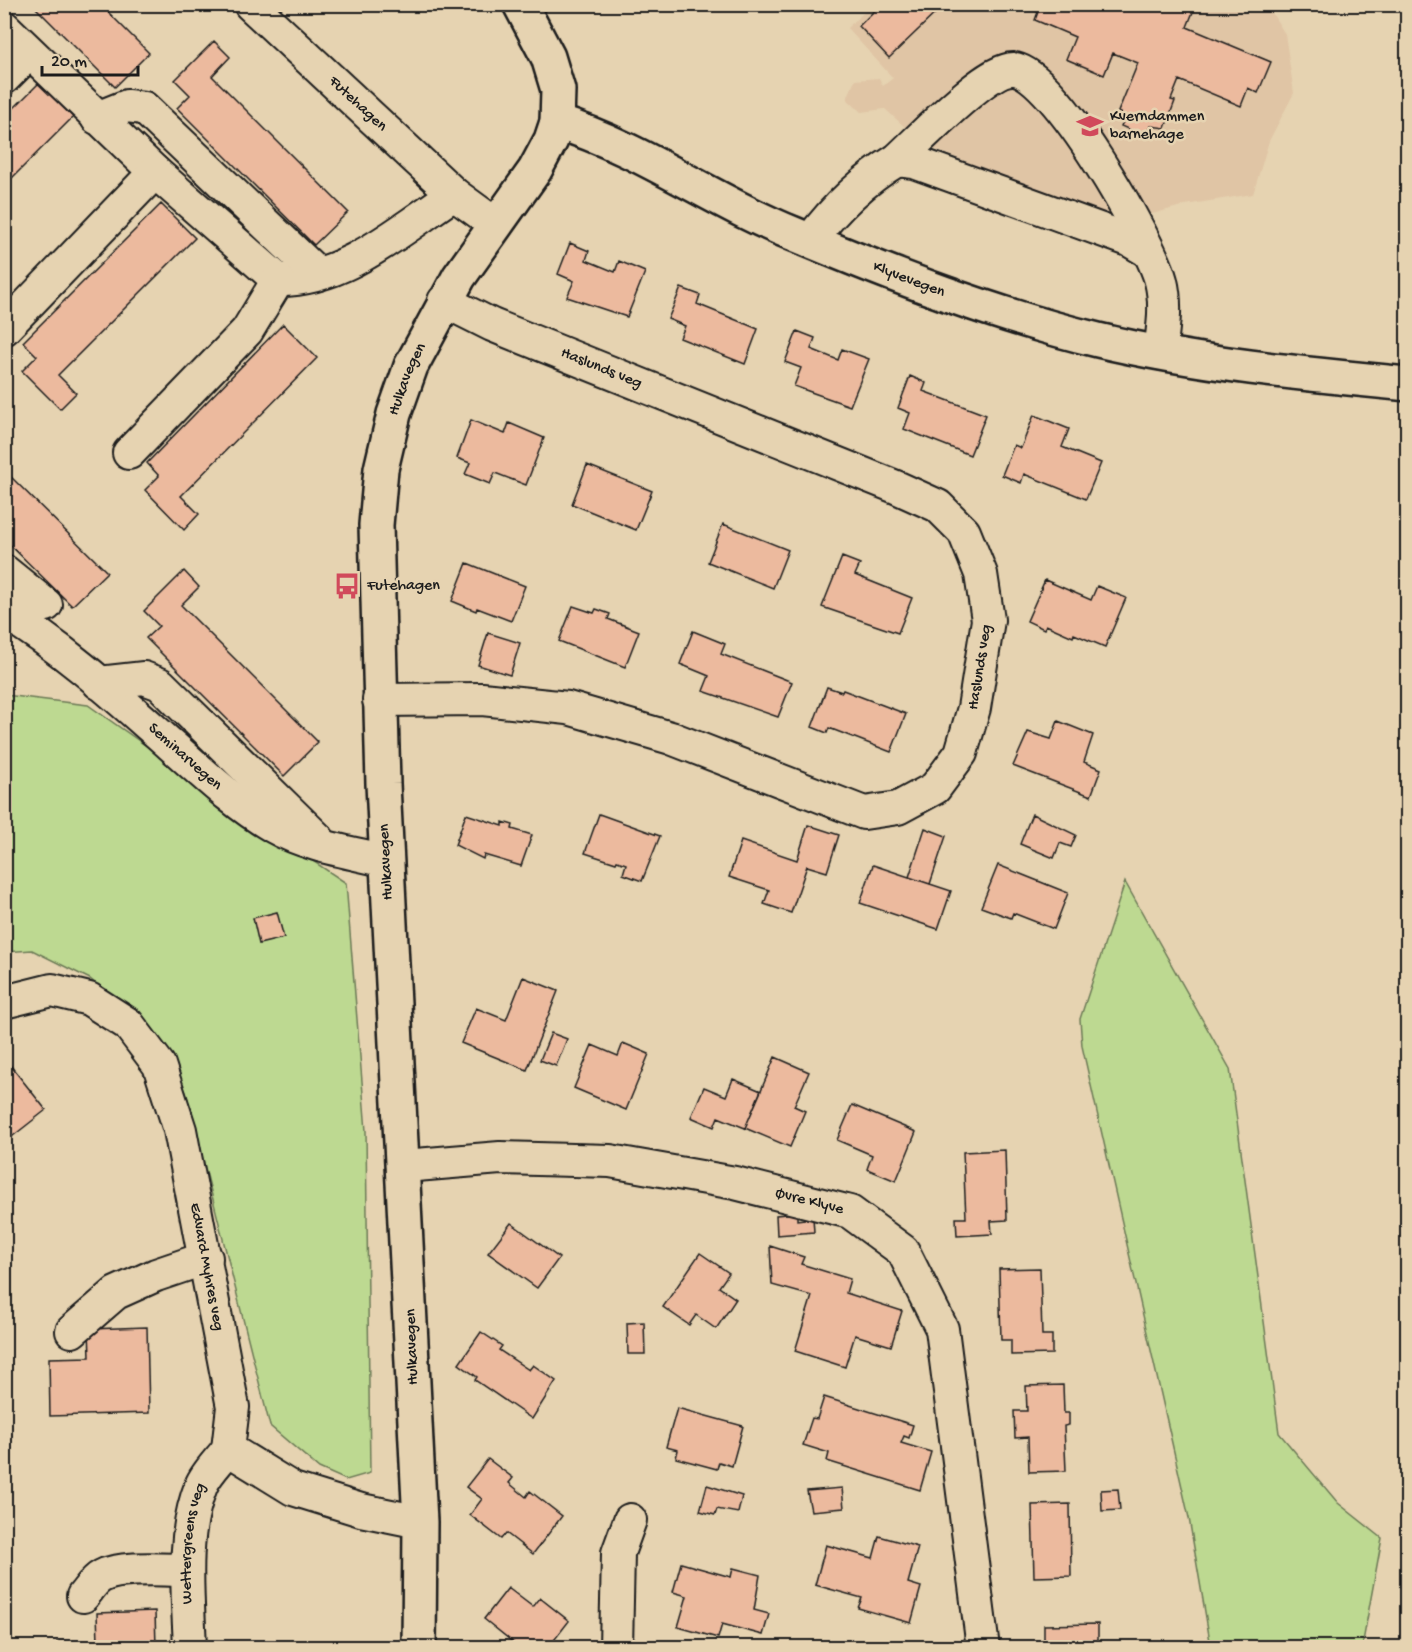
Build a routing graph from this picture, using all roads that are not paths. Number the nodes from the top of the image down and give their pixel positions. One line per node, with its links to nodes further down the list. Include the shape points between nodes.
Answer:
1 (250, 4): 10 (street, Futehagen)
2 (520, 4): 7 (main road, via 548,57 558,90)
3 (4, 27): 4 (street)
4 (29, 53): 5 (street); 6 (street)
5 (4, 78)
6 (97, 118): 9 (street); 14 (street, via 127,106 144,108)
7 (557, 122): 11 (main road, Hulkavegen, via 535,170); 12 (main road, Klyvevegen, via 635,152 751,217)
8 (897, 160): 12 (street, via 827,219); 13 (street, via 914,162 1037,206); 13 (street, via 982,82 1001,70 1026,72 1063,108 1118,191)
9 (154, 172): 15 (street); 17 (street)
10 (454, 194): 11 (street, Futehagen); 14 (street, via 349,263)
11 (495, 224): 16 (main road, Hulkavegen)
12 (810, 241): 18 (main road, Klyvevegen, via 955,297 1096,339)
13 (1146, 250): 18 (street, via 1161,282 1165,316)
14 (318, 274): 15 (street, via 299,280)
15 (278, 280): 20 (street, via 247,331)
16 (444, 301): 24 (main road, Hulkavegen, via 411,366 381,469 376,525); 24 (street, Haslunds veg, via 492,325 938,506 964,532 981,574 988,620 974,708 962,753 935,788 898,808 864,813 671,738 568,708 483,699)
17 (4, 329)
18 (1160, 353): 19 (main road, Klyvevegen)
19 (1407, 384)
20 (129, 453)
21 (4, 571): 22 (street)
22 (46, 605)
23 (4, 612): 25 (street, Seminarvegen, via 42,635 237,803 276,828 325,846)
24 (380, 700): 25 (main road, Hulkavegen)
25 (387, 861): 27 (main road, Hulkavegen)
26 (4, 1002): 28 (street, Edvard Myhres veg, via 52,990 89,999 128,1024 159,1065 177,1119)
27 (404, 1166): 32 (main road, Hulkavegen); 38 (street, Øvre Klyve, via 500,1158 610,1161 735,1184 850,1212 903,1251 942,1329)
28 (206, 1258): 29 (street, via 116,1293); 30 (street, Edvard Myhres veg, via 233,1407)
29 (72, 1332)
30 (228, 1449): 32 (street, via 293,1489 361,1510); 33 (street, Wettergreens veg, via 201,1484 192,1520)
31 (630, 1520): 37 (street, via 618,1553)
32 (420, 1522): 36 (main road, Hulkavegen)
33 (187, 1570): 34 (street, via 104,1575); 35 (street, Wettergreens veg)
34 (83, 1596)
35 (190, 1647)
36 (419, 1647)
37 (616, 1647)
38 (984, 1647)

